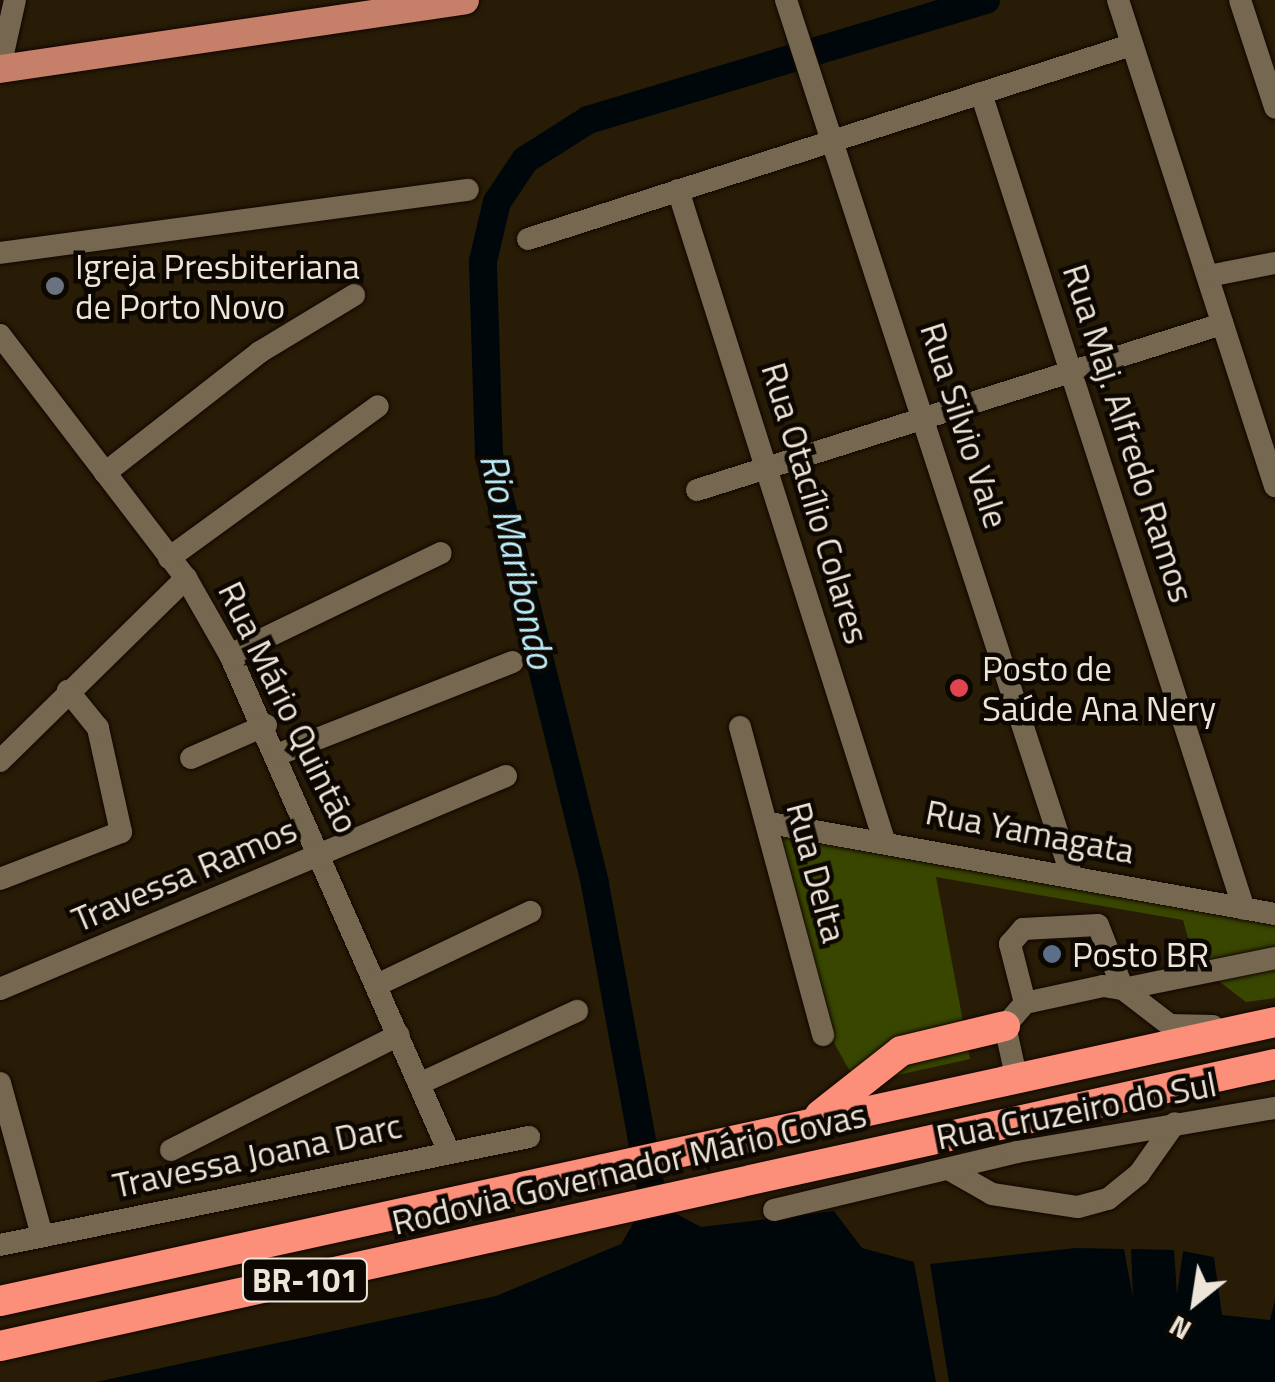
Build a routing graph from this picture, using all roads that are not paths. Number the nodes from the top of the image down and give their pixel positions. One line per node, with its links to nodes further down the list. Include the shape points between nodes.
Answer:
1 (15, 0): 7 (street)
2 (465, 0): 7 (main road)
3 (786, 0): 10 (street, Rua Silvio Vale)
4 (1118, 0): 6 (street)
5 (1240, 0): 9 (street)
6 (1132, 45): 8 (street); 16 (street)
7 (0, 68)
8 (980, 93): 10 (street); 20 (street, Rua Maj. Alfredo Ramos)
9 (1275, 107)
10 (834, 134): 12 (street); 22 (street, Rua Silvio Vale)
11 (468, 190): 14 (street)
12 (678, 190): 13 (street, via 646,208); 23 (street, Rua Otacílio Colares)
13 (528, 240)
14 (0, 253)
15 (1275, 263): 16 (street)
16 (1208, 276): 18 (street)
17 (354, 296): 24 (street, via 260,352)
18 (1222, 324): 20 (street); 25 (street)
19 (0, 335): 24 (street, Rua Mário Quintão)
20 (1074, 371): 22 (street); 44 (street, Rua Maj. Alfredo Ramos)
21 (378, 406): 28 (street)
22 (927, 420): 23 (street); 42 (street, Rua Silvio Vale)
23 (770, 468): 26 (street); 40 (street, Rua Otacílio Colares)
24 (105, 473): 28 (street, Rua Mário Quintão)
25 (1275, 486)
26 (697, 490)
27 (441, 553): 30 (street)
28 (169, 558): 29 (street, Rua Mário Quintão)
29 (186, 578): 30 (street, Rua Mário Quintão); 32 (street)
30 (230, 655): 33 (street, Rua Mário Quintão)
31 (513, 662): 35 (street)
32 (68, 691): 37 (street); 43 (street, via 98,728 121,832)
33 (266, 724): 35 (street, Rua Mário Quintão); 36 (street)
34 (740, 728): 39 (street, Rua Delta)
35 (279, 754): 41 (street, Rua Mário Quintão)
36 (191, 758)
37 (0, 761)
38 (506, 776): 41 (street, Travessa Ramos)
39 (770, 823): 40 (street, Rua Yamagata); 55 (street, Rua Delta)
40 (884, 840): 42 (street, Rua Yamagata)
41 (323, 853): 48 (street, Rua Mário Quintão); 49 (street, Travessa Ramos)
42 (1071, 874): 44 (street, Rua Yamagata)
43 (0, 878)
44 (1244, 909): 46 (street, Rua Yamagata)
45 (530, 912): 48 (street)
46 (1275, 914)
47 (1275, 958): 50 (street)
48 (377, 985): 54 (street, Rua Mário Quintão)
49 (0, 989)
50 (1123, 989): 52 (street); 52 (street, via 1108,934 1084,918 1011,939); 53 (street, via 1170,1026)
51 (577, 1011): 59 (street)
52 (1015, 1014): 57 (street); 61 (highway, via 901,1052)
53 (1266, 1024): 57 (highway, Rodovia Governador Mário Covas / BR-101)
54 (399, 1035): 59 (street, Rua Mário Quintão); 64 (street)
55 (823, 1035)
56 (1275, 1064): 71 (highway, Rodovia Governador Mário Covas / BR-101)
57 (1016, 1076): 61 (highway, Rodovia Governador Mário Covas / BR-101)
58 (0, 1084): 68 (street)
59 (421, 1084): 65 (street, Rua Mário Quintão)
60 (1275, 1108): 62 (street, Rua Cruzeiro do Sul)
61 (818, 1117): 70 (highway, Rodovia Governador Mário Covas / BR-101)
62 (1175, 1123): 66 (street, Rua Cruzeiro do Sul); 66 (street, via 1139,1174 1108,1199 1078,1207 992,1194)
63 (529, 1137): 65 (street, Travessa Joana Darc)
64 (170, 1150)
65 (448, 1150): 68 (street, Travessa Joana Darc)
66 (950, 1170): 67 (street, Rua Cruzeiro do Sul)
67 (774, 1210)
68 (42, 1236): 69 (street, Travessa Joana Darc)
69 (0, 1245)
70 (0, 1301)
71 (0, 1346)

